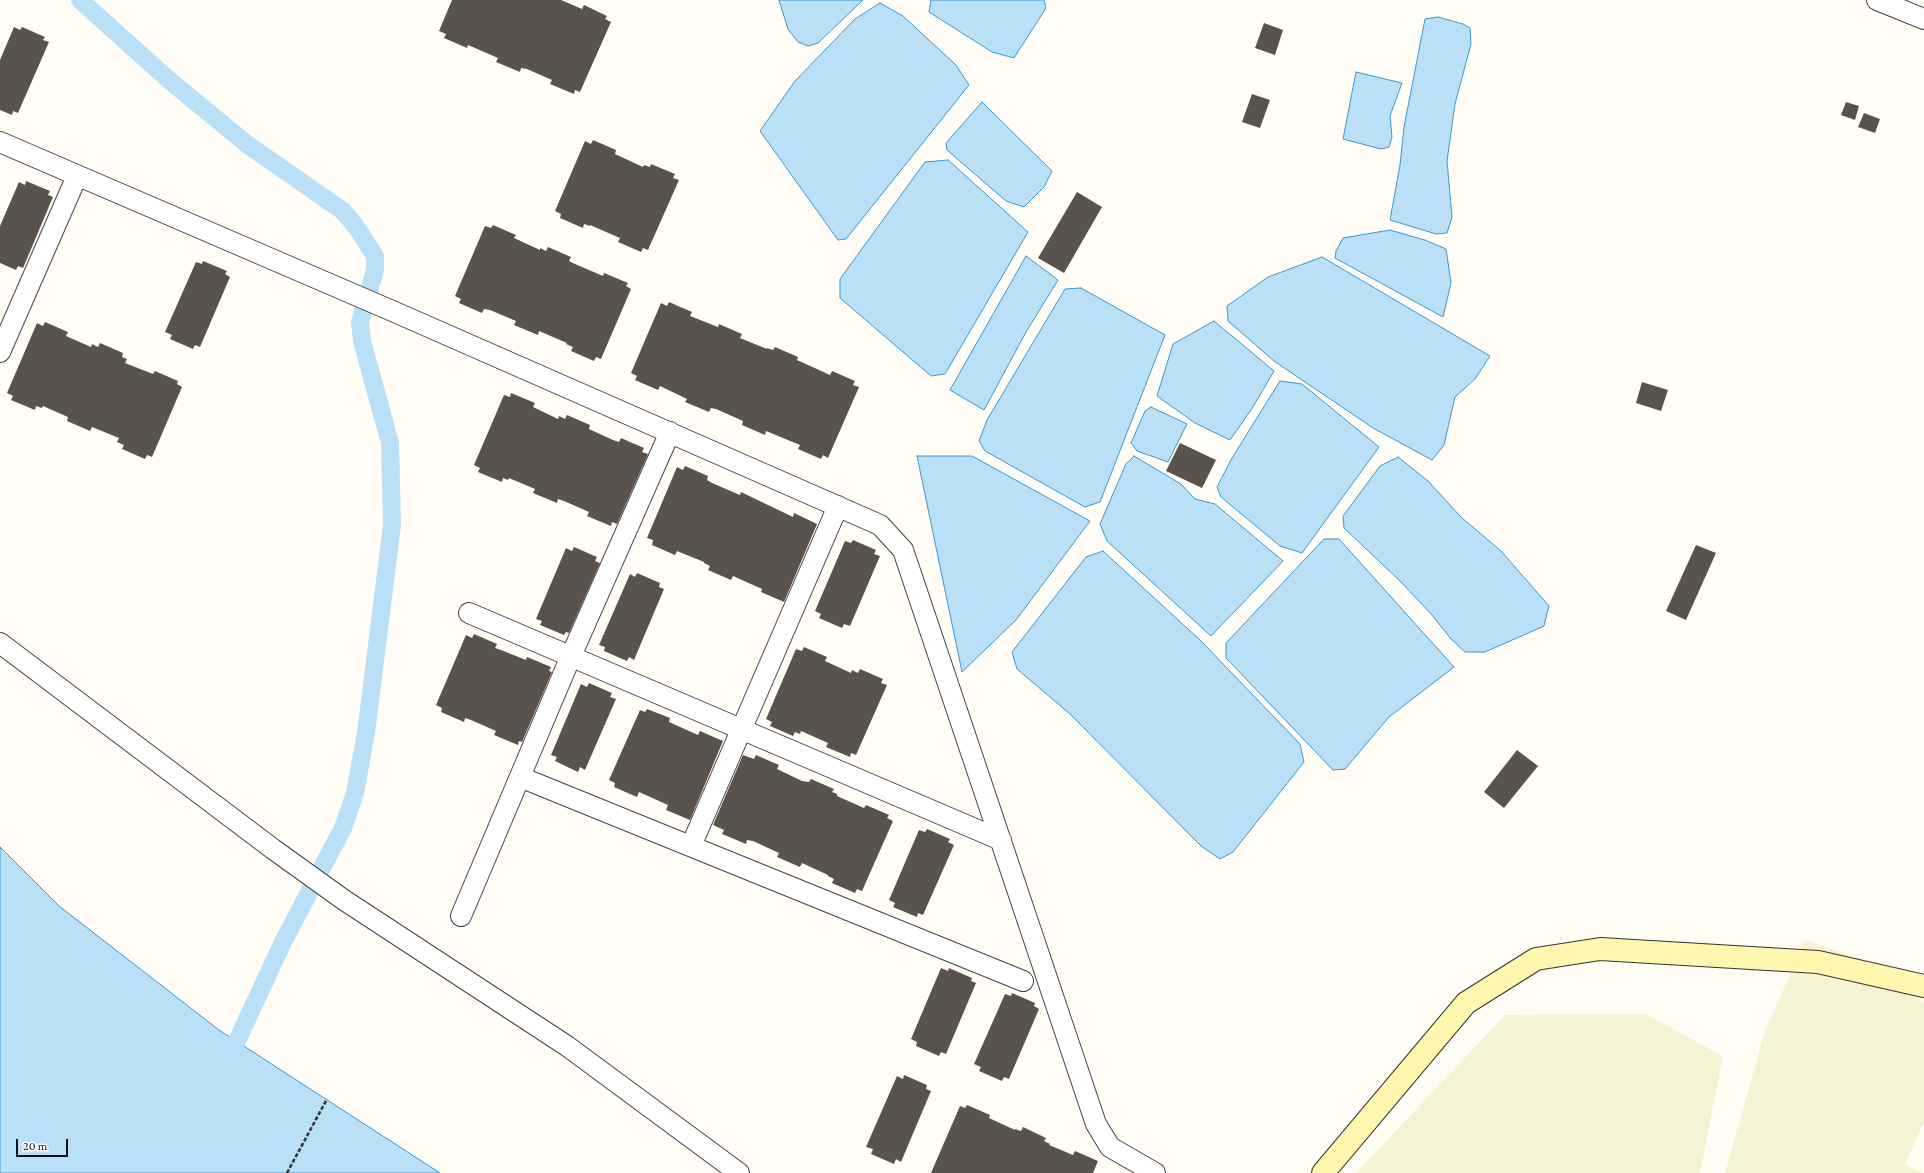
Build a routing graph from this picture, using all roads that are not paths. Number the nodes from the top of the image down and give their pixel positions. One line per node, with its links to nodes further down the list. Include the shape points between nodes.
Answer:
1 (1877, 0): 2 (street)
2 (1924, 19)
3 (0, 142): 4 (street)
4 (78, 176): 5 (street); 6 (street)
5 (0, 352)
6 (670, 432): 7 (street); 10 (street)
7 (838, 506): 11 (street); 13 (street, via 880,525 903,550)
8 (469, 612): 10 (street)
9 (0, 643): 18 (street, via 344,900 567,1046)
10 (570, 656): 11 (street); 12 (street)
11 (741, 729): 13 (street); 14 (street)
12 (520, 777): 14 (street); 15 (street)
13 (1001, 840): 19 (street, via 1096,1124 1110,1147)
14 (691, 846): 16 (street)
15 (461, 916)
16 (1022, 981)
17 (1924, 986): 20 (main road, via 1818,962 1600,948 1536,959 1466,1003)
18 (739, 1173)
19 (1155, 1173)
20 (1322, 1173)

